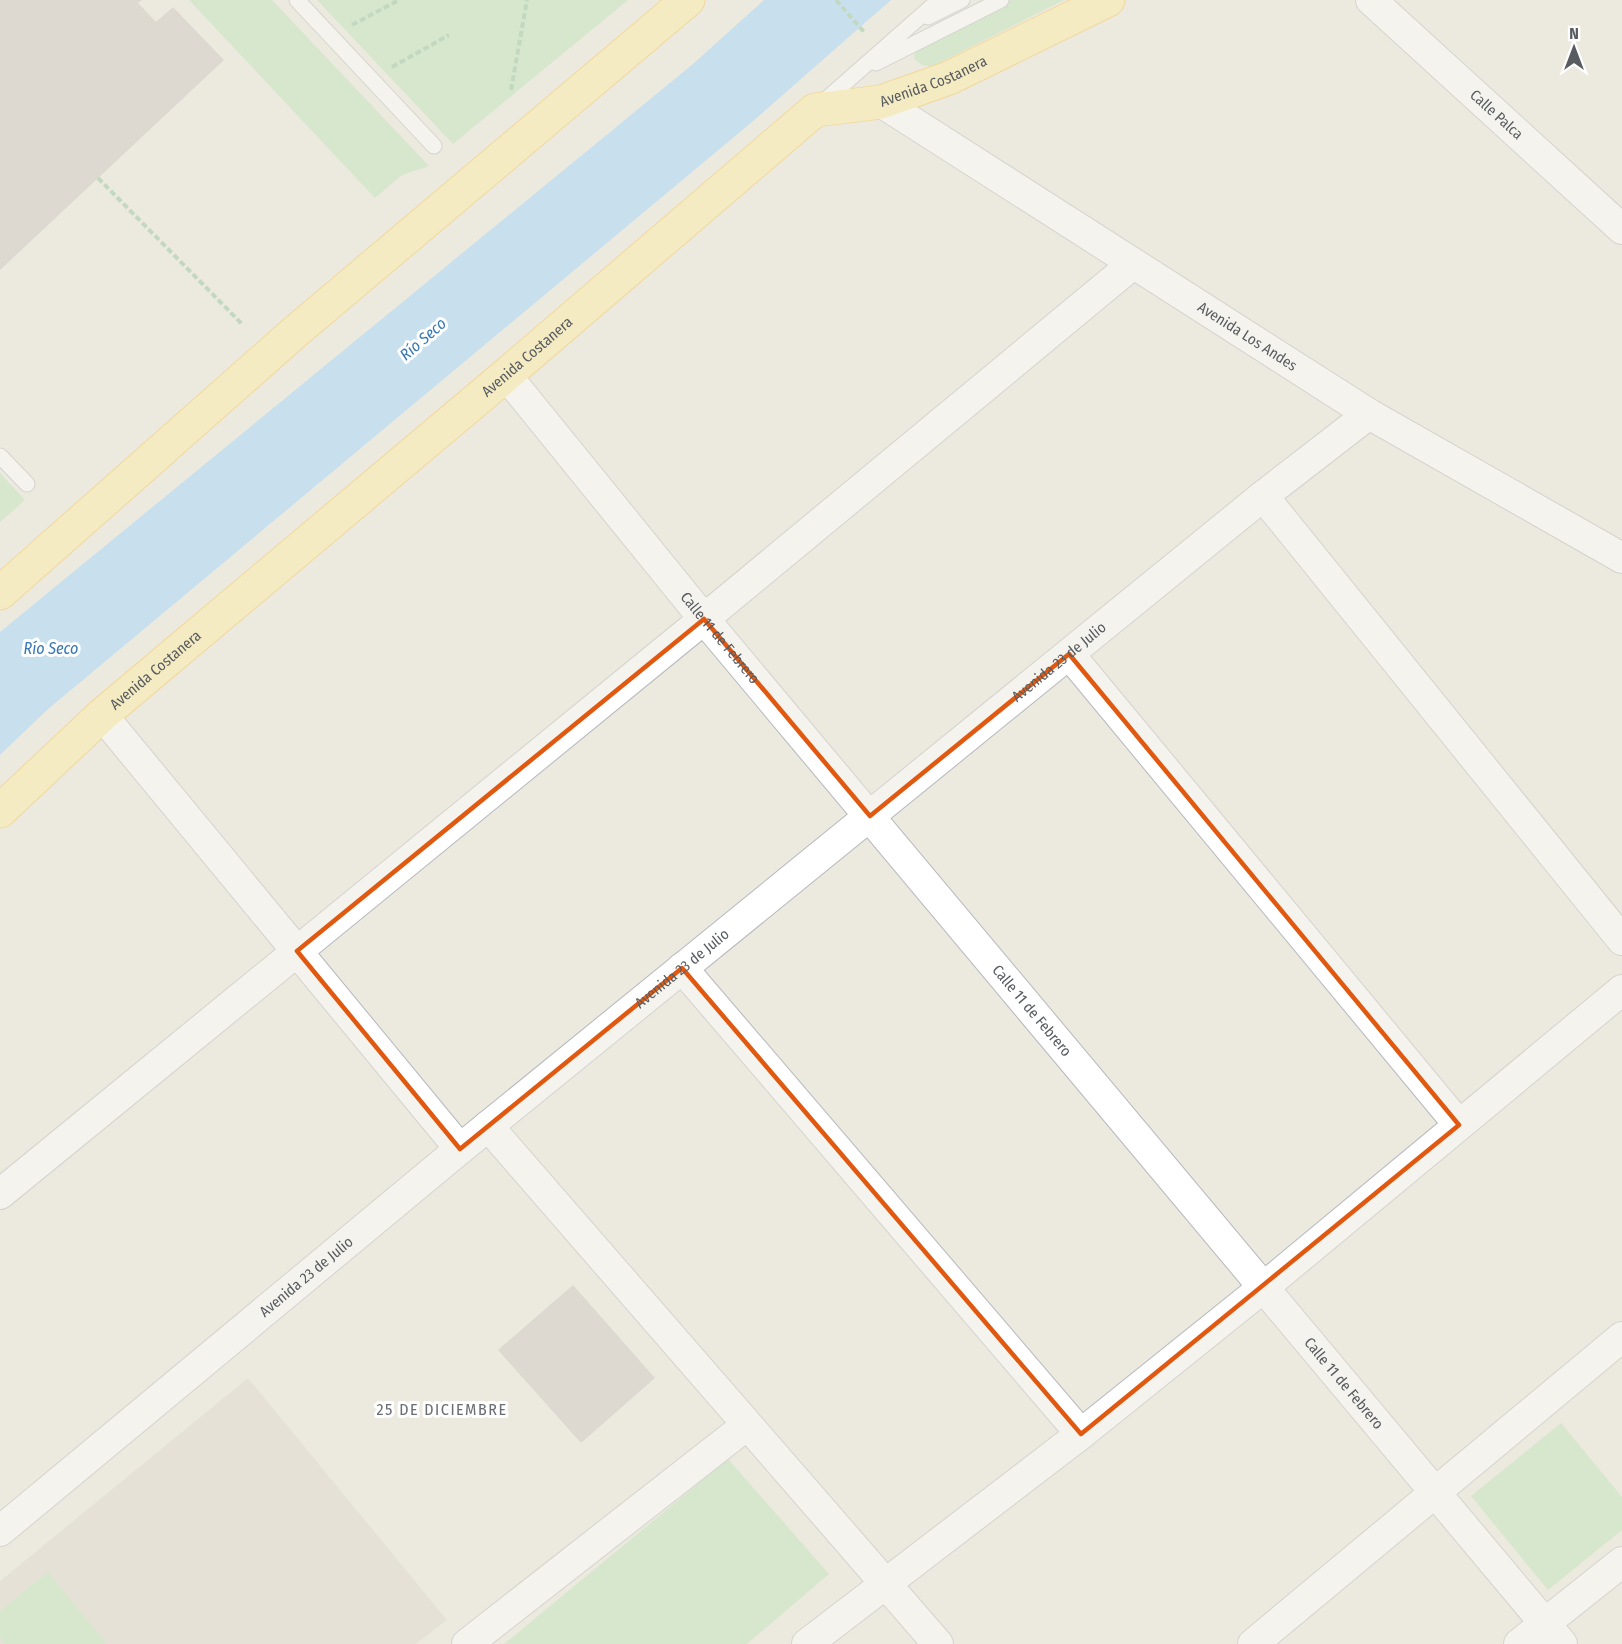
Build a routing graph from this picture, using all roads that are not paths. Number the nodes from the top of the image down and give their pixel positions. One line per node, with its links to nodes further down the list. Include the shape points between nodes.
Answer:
1 (297, 0): 12 (lane)
2 (688, 0): 21 (main road, via 295,332)
3 (939, 0): 8 (lane)
4 (962, 0): 8 (lane)
5 (1001, 0): 9 (lane)
6 (1108, 0): 10 (main road, Avenida Costanera, via 949,78)
7 (1371, 0): 13 (street, Calle Palca)
8 (909, 27): 9 (lane)
9 (857, 73): 11 (lane)
10 (881, 102): 11 (main road, Avenida Costanera); 14 (street, Avenida Los Andes)
11 (814, 110): 15 (main road, Avenida Costanera)
12 (434, 146)
13 (1622, 229)
14 (1133, 264): 16 (street, Avenida Los Andes); 22 (street)
15 (506, 375): 22 (street, Calle 11 de Febrero); 24 (main road, Avenida Costanera)
16 (1369, 414): 19 (street, Avenida 23 de Julio); 20 (street, Avenida Los Andes)
17 (0, 456): 18 (lane)
18 (27, 484)
19 (1263, 496): 23 (street, Avenida 23 de Julio); 27 (street)
20 (1622, 558)
21 (0, 593)
22 (704, 619): 26 (street, Calle 11 de Febrero); 28 (street)
23 (1069, 654): 26 (street, Avenida 23 de Julio); 31 (street)
24 (102, 715): 25 (main road, Avenida Costanera); 28 (street)
25 (0, 811)
26 (870, 816): 29 (street, Avenida 23 de Julio); 35 (street, Calle 11 de Febrero)
27 (1622, 940)
28 (297, 951): 33 (street); 34 (street)
29 (682, 968): 32 (street, Avenida 23 de Julio); 38 (street)
30 (1622, 990): 31 (street)
31 (1459, 1125): 35 (street)
32 (488, 1126): 33 (street, Avenida 23 de Julio); 37 (street)
33 (460, 1149): 40 (street, Avenida 23 de Julio)
34 (0, 1194)
35 (1264, 1287): 38 (street); 39 (street, Calle 11 de Febrero)
36 (1622, 1337): 39 (street)
37 (747, 1425): 42 (street); 44 (street)
38 (1081, 1434): 42 (street)
39 (1436, 1493): 43 (street, Calle 11 de Febrero); 47 (street)
40 (0, 1531)
41 (1622, 1562): 43 (street)
42 (886, 1584): 45 (street); 46 (street)
43 (1554, 1634): 48 (street)
44 (467, 1644)
45 (807, 1644)
46 (938, 1644)
47 (1253, 1644)
48 (1519, 1644)

